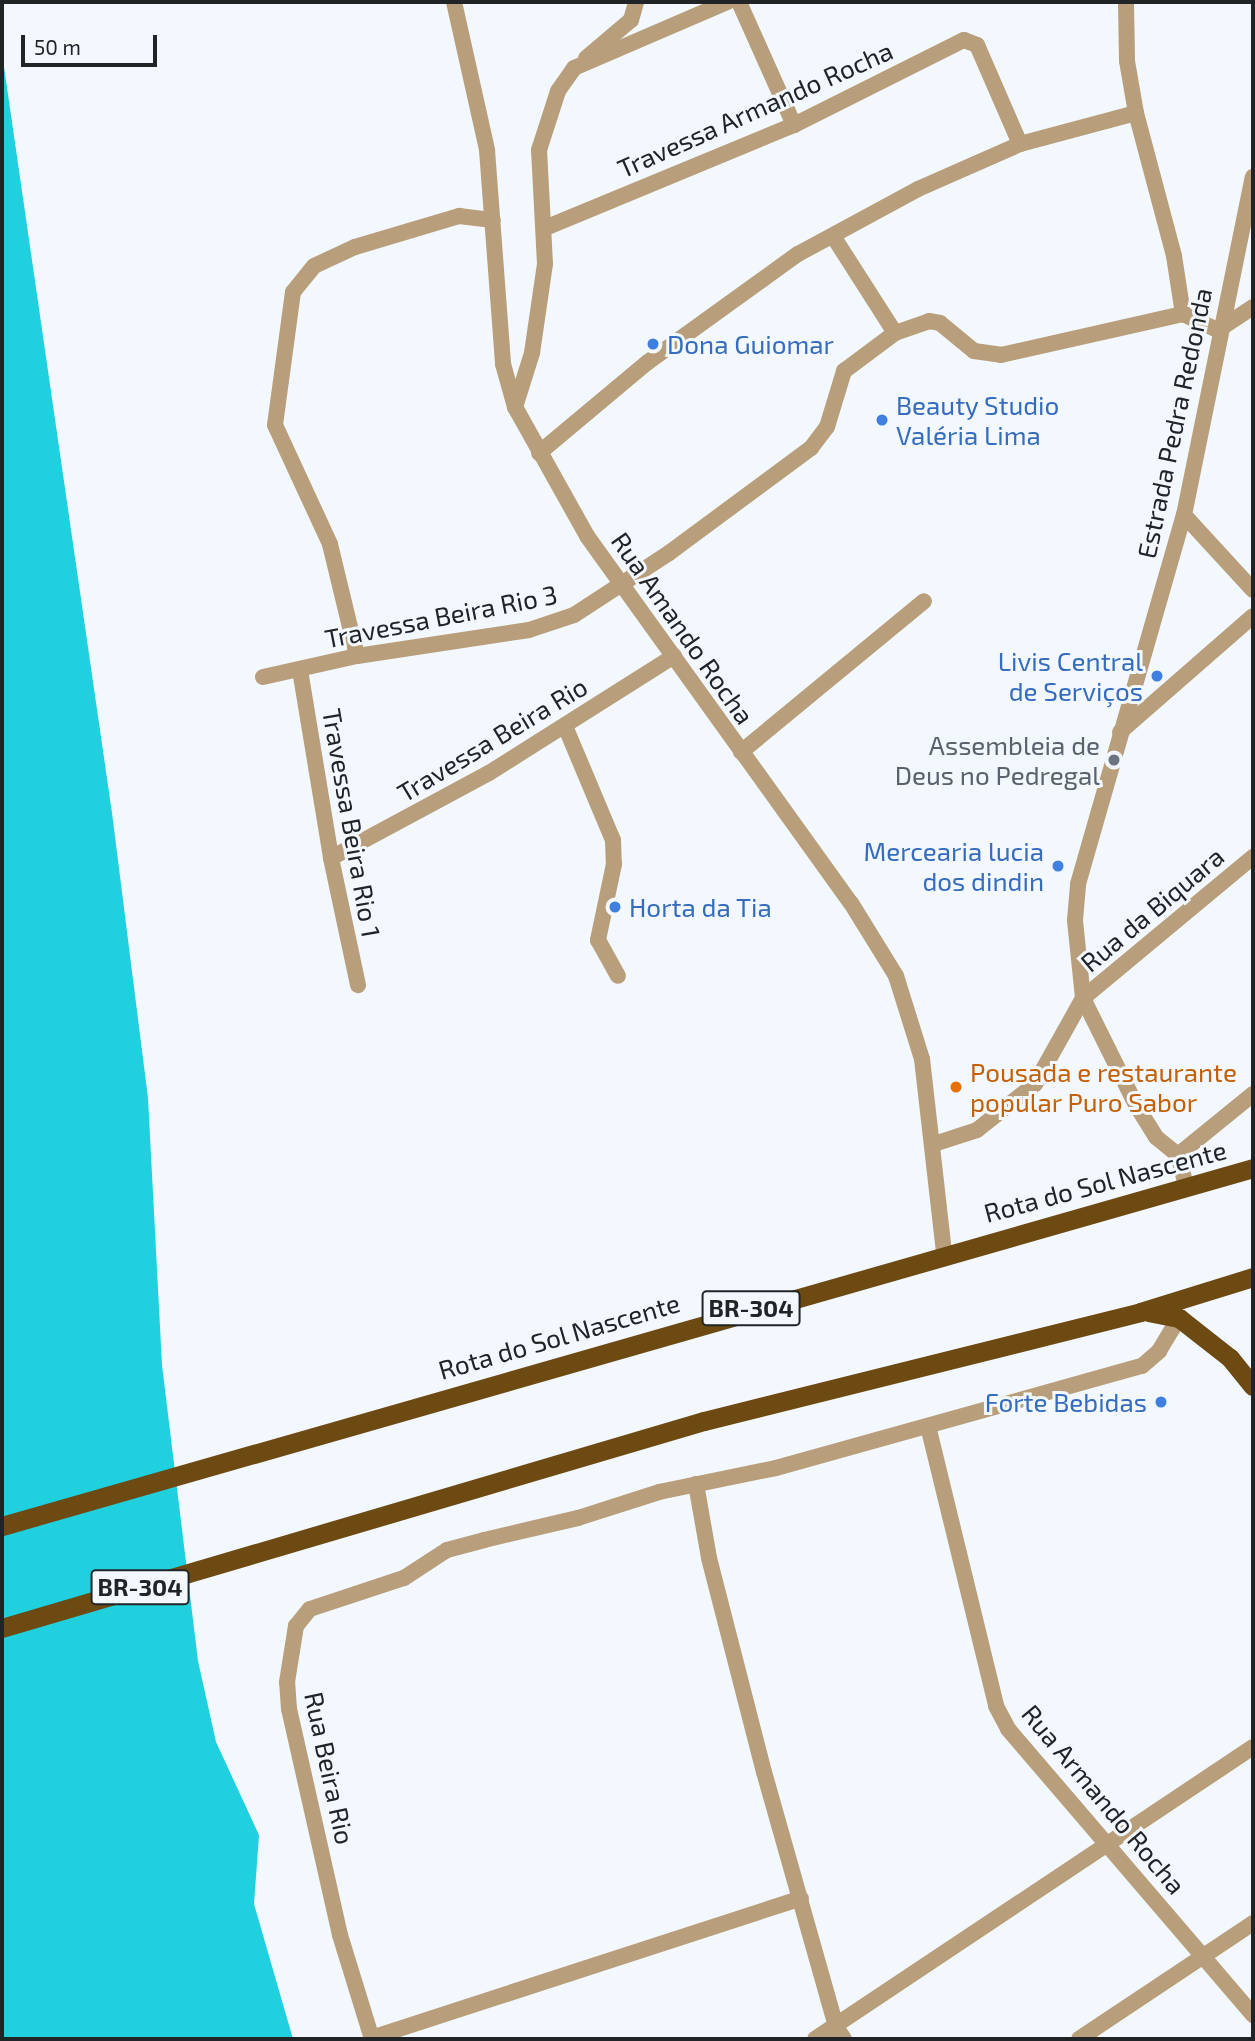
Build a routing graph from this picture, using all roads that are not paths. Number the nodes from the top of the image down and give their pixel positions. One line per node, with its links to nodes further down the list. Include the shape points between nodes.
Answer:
1 (454, 2): 11 (street, Rua Amando Rocha, via 487,150)
2 (636, 2): 6 (street, via 631,20)
3 (727, 2): 6 (street)
4 (739, 2): 8 (street)
5 (1126, 2): 7 (street, via 1127,61)
6 (574, 68): 12 (street, via 558,91 538,150)
7 (1136, 113): 9 (street); 15 (street, via 1174,256)
8 (793, 125): 9 (street, Travessa Armando Rocha, via 953,44 971,40); 12 (street, Travessa Armando Rocha)
9 (1020, 144): 13 (street, via 918,189)
10 (1253, 177): 16 (street, Estrada Pedra Redonda)
11 (493, 220): 18 (street, Rua Amando Rocha, via 503,364); 25 (street, via 459,216 355,247 314,266 293,292 275,425 330,544)
12 (545, 228): 18 (street, via 532,353)
13 (833, 236): 17 (street); 19 (street, via 798,254 648,362)
14 (1253, 307): 16 (street)
15 (1183, 314): 16 (street); 17 (street, Travessa Beira Rio 3, via 1001,355 974,351 940,323 929,321)
16 (1218, 330): 20 (street, Estrada Pedra Redonda)
17 (895, 333): 21 (street, Travessa Beira Rio 3, via 844,371 827,427 811,448)
18 (515, 407): 19 (street, Rua Amando Rocha)
19 (539, 453): 21 (street, Rua Amando Rocha)
20 (1184, 515): 22 (street); 30 (street, Estrada Pedra Redonda)
21 (621, 584): 25 (street, Travessa Beira Rio 3, via 574,615 529,630); 26 (street, Rua Amando Rocha)
22 (1253, 590)
23 (924, 601): 31 (street)
24 (1253, 616): 30 (street)
25 (358, 656): 27 (street, Travessa Beira Rio 3)
26 (674, 656): 29 (street, Travessa Beira Rio); 31 (street, Rua Amando Rocha)
27 (300, 670): 28 (street, Travessa Beira Rio 3); 33 (street, Travessa Beira Rio 1)
28 (263, 677)
29 (565, 726): 33 (street, Travessa Beira Rio, via 489,773); 34 (street, via 613,840 614,864 598,940)
30 (1120, 732): 36 (street, Estrada Pedra Redonda, via 1078,884 1075,920)
31 (741, 752): 38 (street, Rua Amando Rocha, via 851,903 896,976 919,1045)
32 (1253, 857): 36 (street, Rua da Biquara)
33 (331, 858): 35 (street, Travessa Beira Rio 1)
34 (618, 976)
35 (358, 985)
36 (1083, 998): 38 (street, via 1035,1084 977,1130); 39 (street, via 1137,1107 1156,1137)
37 (1253, 1094): 39 (street)
38 (934, 1143): 42 (street, Rua Amando Rocha)
39 (1178, 1155): 41 (street)
40 (1253, 1168): 41 (highway, Rota do Sol Nascente / BR-304)
41 (1186, 1186): 42 (highway, Rota do Sol Nascente / BR-304)
42 (944, 1253): 49 (highway, Rota do Sol Nascente / BR-304)
43 (1253, 1276): 44 (highway, BR-304)
44 (1140, 1312): 45 (highway); 50 (highway, BR-304, via 851,1381)
45 (1179, 1318): 46 (highway, via 1230,1358); 47 (street, Rua Beira Rio, via 1159,1351 1142,1366)
46 (1253, 1386)
47 (928, 1426): 48 (street, Rua Beira Rio, via 776,1468); 52 (street, Rua Armando Rocha, via 996,1706 1008,1729)
48 (696, 1484): 53 (street, via 709,1558); 58 (street, Rua Beira Rio, via 447,1550 404,1578 310,1609 296,1626 287,1682 289,1709 340,1935)
49 (2, 1526)
50 (2, 1628)
51 (1253, 1748): 52 (street)
52 (1110, 1844): 55 (street, Rua Armando Rocha); 57 (street)
53 (801, 1898): 57 (street); 58 (street)
54 (1253, 1923): 55 (street)
55 (1203, 1956): 56 (street, Rua Armando Rocha); 60 (street)
56 (1253, 2015)
57 (840, 2033): 59 (street)
58 (372, 2039)
59 (815, 2039)
60 (1079, 2039)

